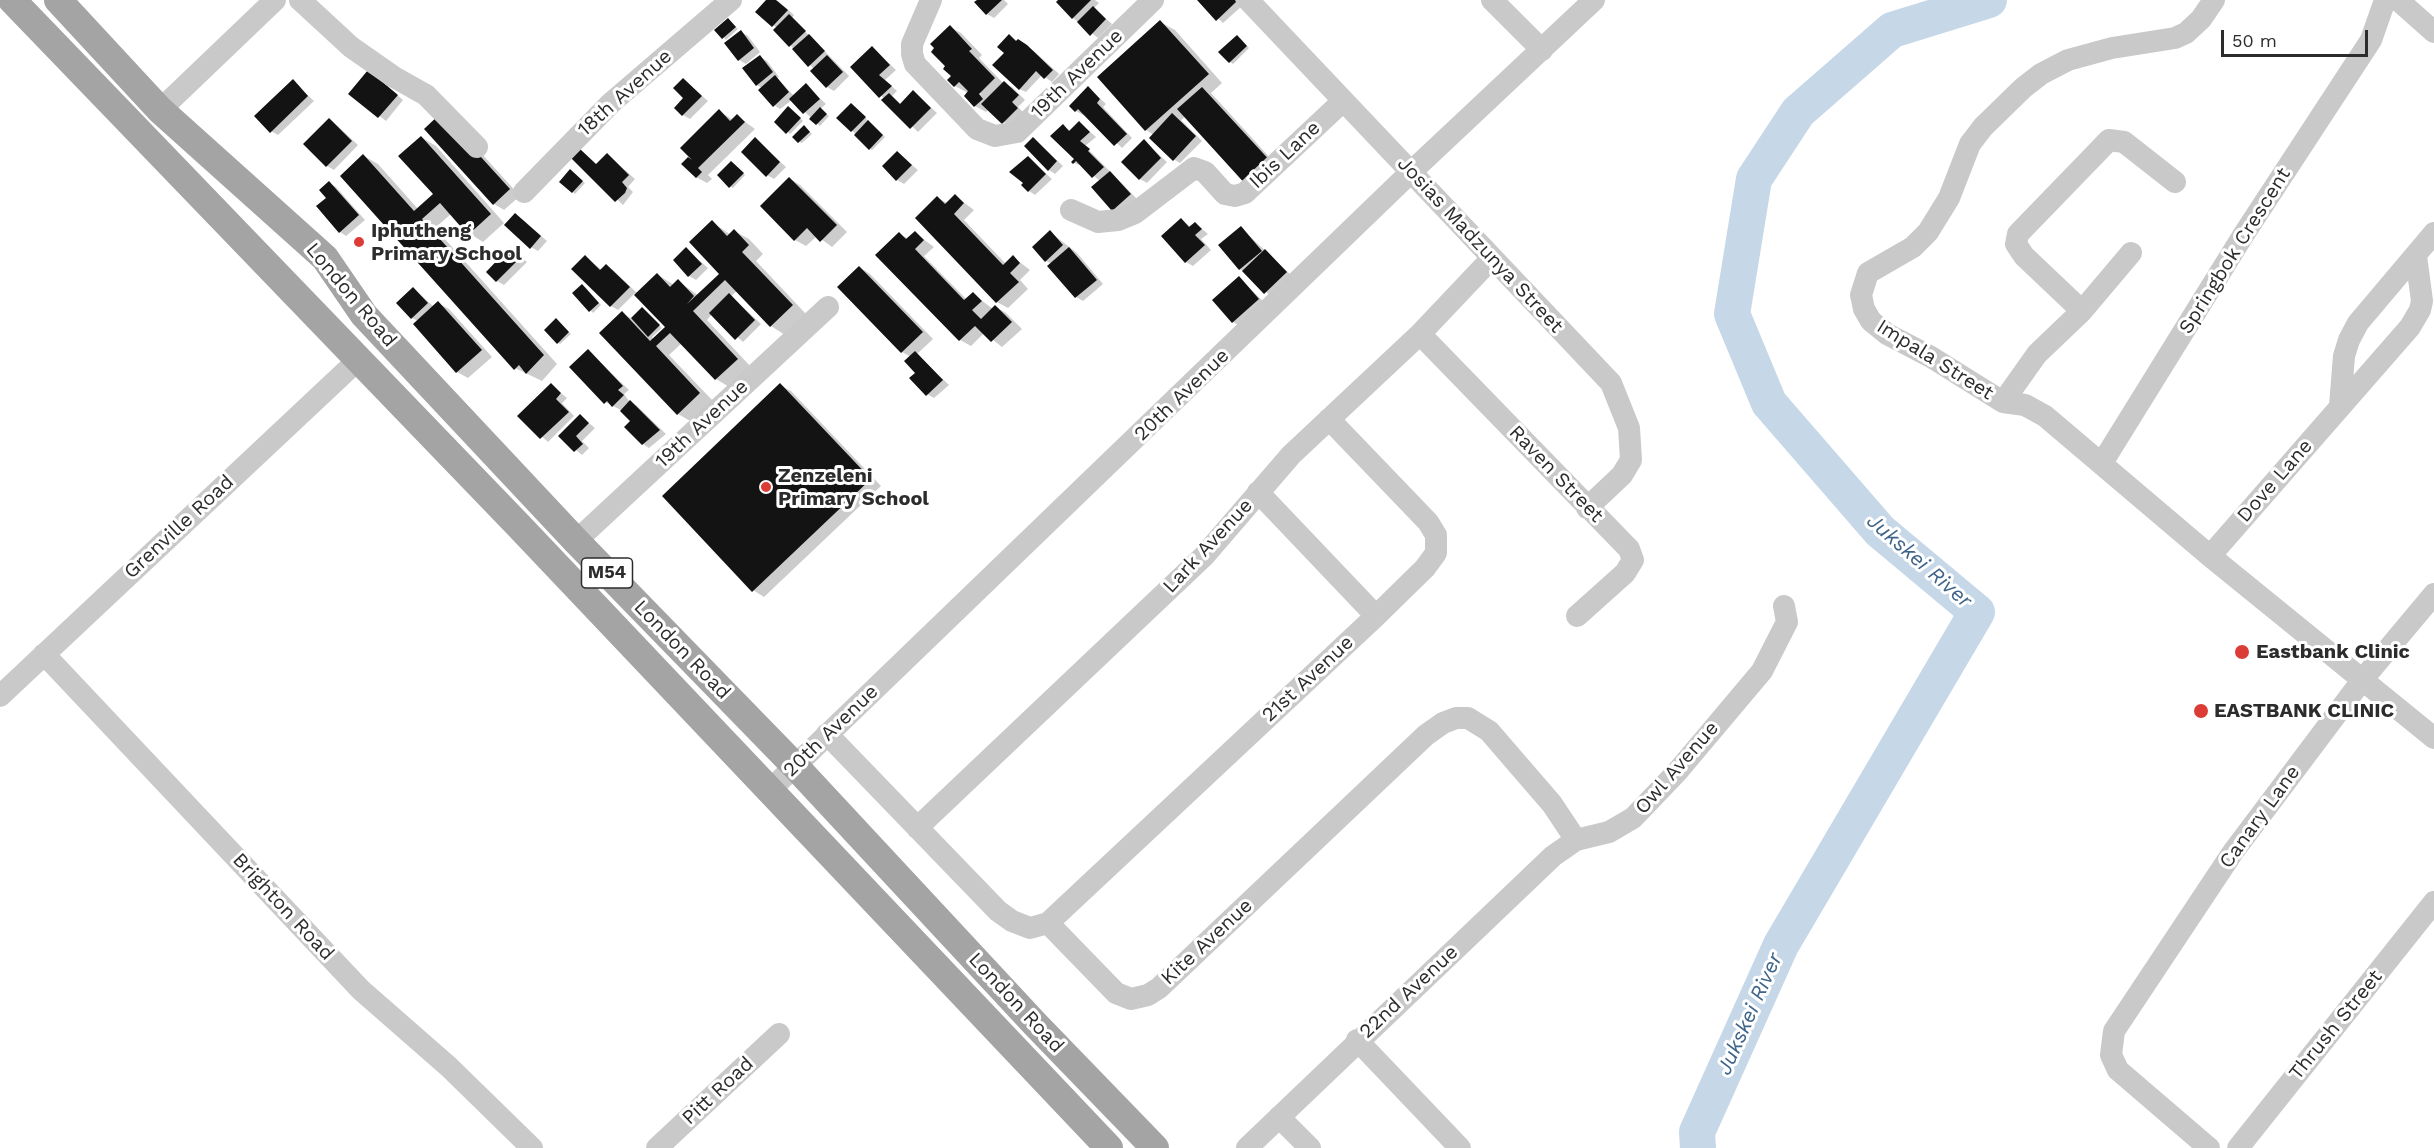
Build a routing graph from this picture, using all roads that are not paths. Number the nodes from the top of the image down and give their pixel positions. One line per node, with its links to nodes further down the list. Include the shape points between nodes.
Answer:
1 (12, 0): 29 (main road, London Road / M54)
2 (58, 0): 16 (main road, London Road / M54)
3 (275, 0): 16 (street)
4 (300, 0): 17 (street, via 351,47 426,95)
5 (730, 0): 20 (street, 18th Avenue, via 611,103)
6 (931, 0): 12 (street, 19th Avenue, via 915,36 913,59 977,129 994,136 1017,132)
7 (1248, 0): 15 (street, Josias Madzunya Street)
8 (1492, 0): 14 (street)
9 (1594, 0): 14 (street, 20th Avenue)
10 (2214, 0): 30 (street, Impala Street, via 2186,33 2068,60 2023,88 1970,144 1949,198 1928,232 1912,247 1868,273 1861,295 1872,321 1887,334)
11 (2397, 1): 13 (street); 33 (street, Springbok Crescent, via 2244,234)
12 (1148, 2)
13 (2434, 32)
14 (1542, 50): 18 (street, 20th Avenue)
15 (1343, 100): 18 (street, Josias Madzunya Street); 21 (street, Ibis Lane, via 1245,193 1225,194 1205,172 1194,168 1135,213 1118,220 1098,222)
16 (160, 110): 36 (main road, London Road / M54, via 325,258 364,315)
17 (477, 147)
18 (1411, 172): 25 (street, Josias Madzunya Street); 45 (street, 20th Avenue)
19 (2175, 182): 27 (street, via 2124,142 2113,139 2097,150 2018,234 2016,244 2024,256)
20 (524, 192)
21 (1071, 210)
22 (2434, 233): 24 (street)
23 (2131, 253): 27 (street)
24 (2416, 256): 31 (street, via 2358,323 2349,340); 31 (street, Dove Lane, via 2422,292 2420,310 2410,327)
25 (1492, 258): 28 (street, Lark Avenue); 35 (street, Josias Madzunya Street, via 1606,378 1618,398 1629,428 1631,460 1622,475)
26 (828, 307): 36 (street, 19th Avenue)
27 (2082, 311): 30 (street, via 2037,354)
28 (1420, 334): 32 (street, Lark Avenue); 35 (street, Raven Street)
29 (359, 359): 42 (street, Grenville Road); 48 (main road, London Road / M54)
30 (2003, 402): 33 (street, Impala Street, via 2034,408)
31 (2340, 406): 37 (street, Dove Lane)
32 (1329, 419): 34 (street, Lark Avenue); 40 (street, 21st Avenue, via 1428,522 1437,540 1436,553 1425,568)
33 (2102, 464): 37 (street, Impala Street)
34 (1258, 492): 40 (street); 49 (street, Lark Avenue, via 1204,556)
35 (1587, 508): 41 (street, Raven Street, via 1624,544 1633,560 1625,573)
36 (576, 542): 47 (main road, London Road / M54)
37 (2210, 556): 43 (street, Impala Street)
38 (2434, 594): 43 (street, Canary Lane)
39 (1784, 606): 50 (street, Owl Avenue, via 1787,621 1762,670 1677,772 1633,818 1609,832)
40 (1376, 616): 52 (street, 21st Avenue)
41 (1577, 616)
42 (45, 654): 44 (street, Grenville Road); 56 (street, Brighton Road, via 361,990 449,1067)
43 (2363, 679): 46 (street, Impala Street); 63 (street, Canary Lane, via 2227,861 2118,1024 2112,1039 2111,1055 2123,1076)
44 (0, 696)
45 (827, 734): 47 (street, 20th Avenue); 49 (street)
46 (2434, 738)
47 (795, 766): 48 (street, 20th Avenue); 59 (main road, London Road / M54)
48 (770, 790): 58 (main road, London Road / M54)
49 (917, 828): 52 (street, via 1005,916 1029,928)
50 (1576, 840): 52 (street, Kite Avenue, via 1552,804 1489,731 1468,718 1456,718 1426,735 1148,995 1131,999 1116,993); 54 (street, 22nd Avenue, via 1553,856)
51 (2434, 902): 64 (street, Thrush Street)
52 (1048, 923)
53 (779, 1034): 57 (street, Pitt Road)
54 (1357, 1040): 55 (street, 22nd Avenue); 62 (street)
55 (1279, 1117): 60 (street, 22nd Avenue); 61 (street)
56 (532, 1148)
57 (657, 1148)
58 (1109, 1148)
59 (1155, 1148)
60 (1247, 1148)
61 (1310, 1148)
62 (1460, 1148)
63 (2209, 1148)
64 (2238, 1148)

